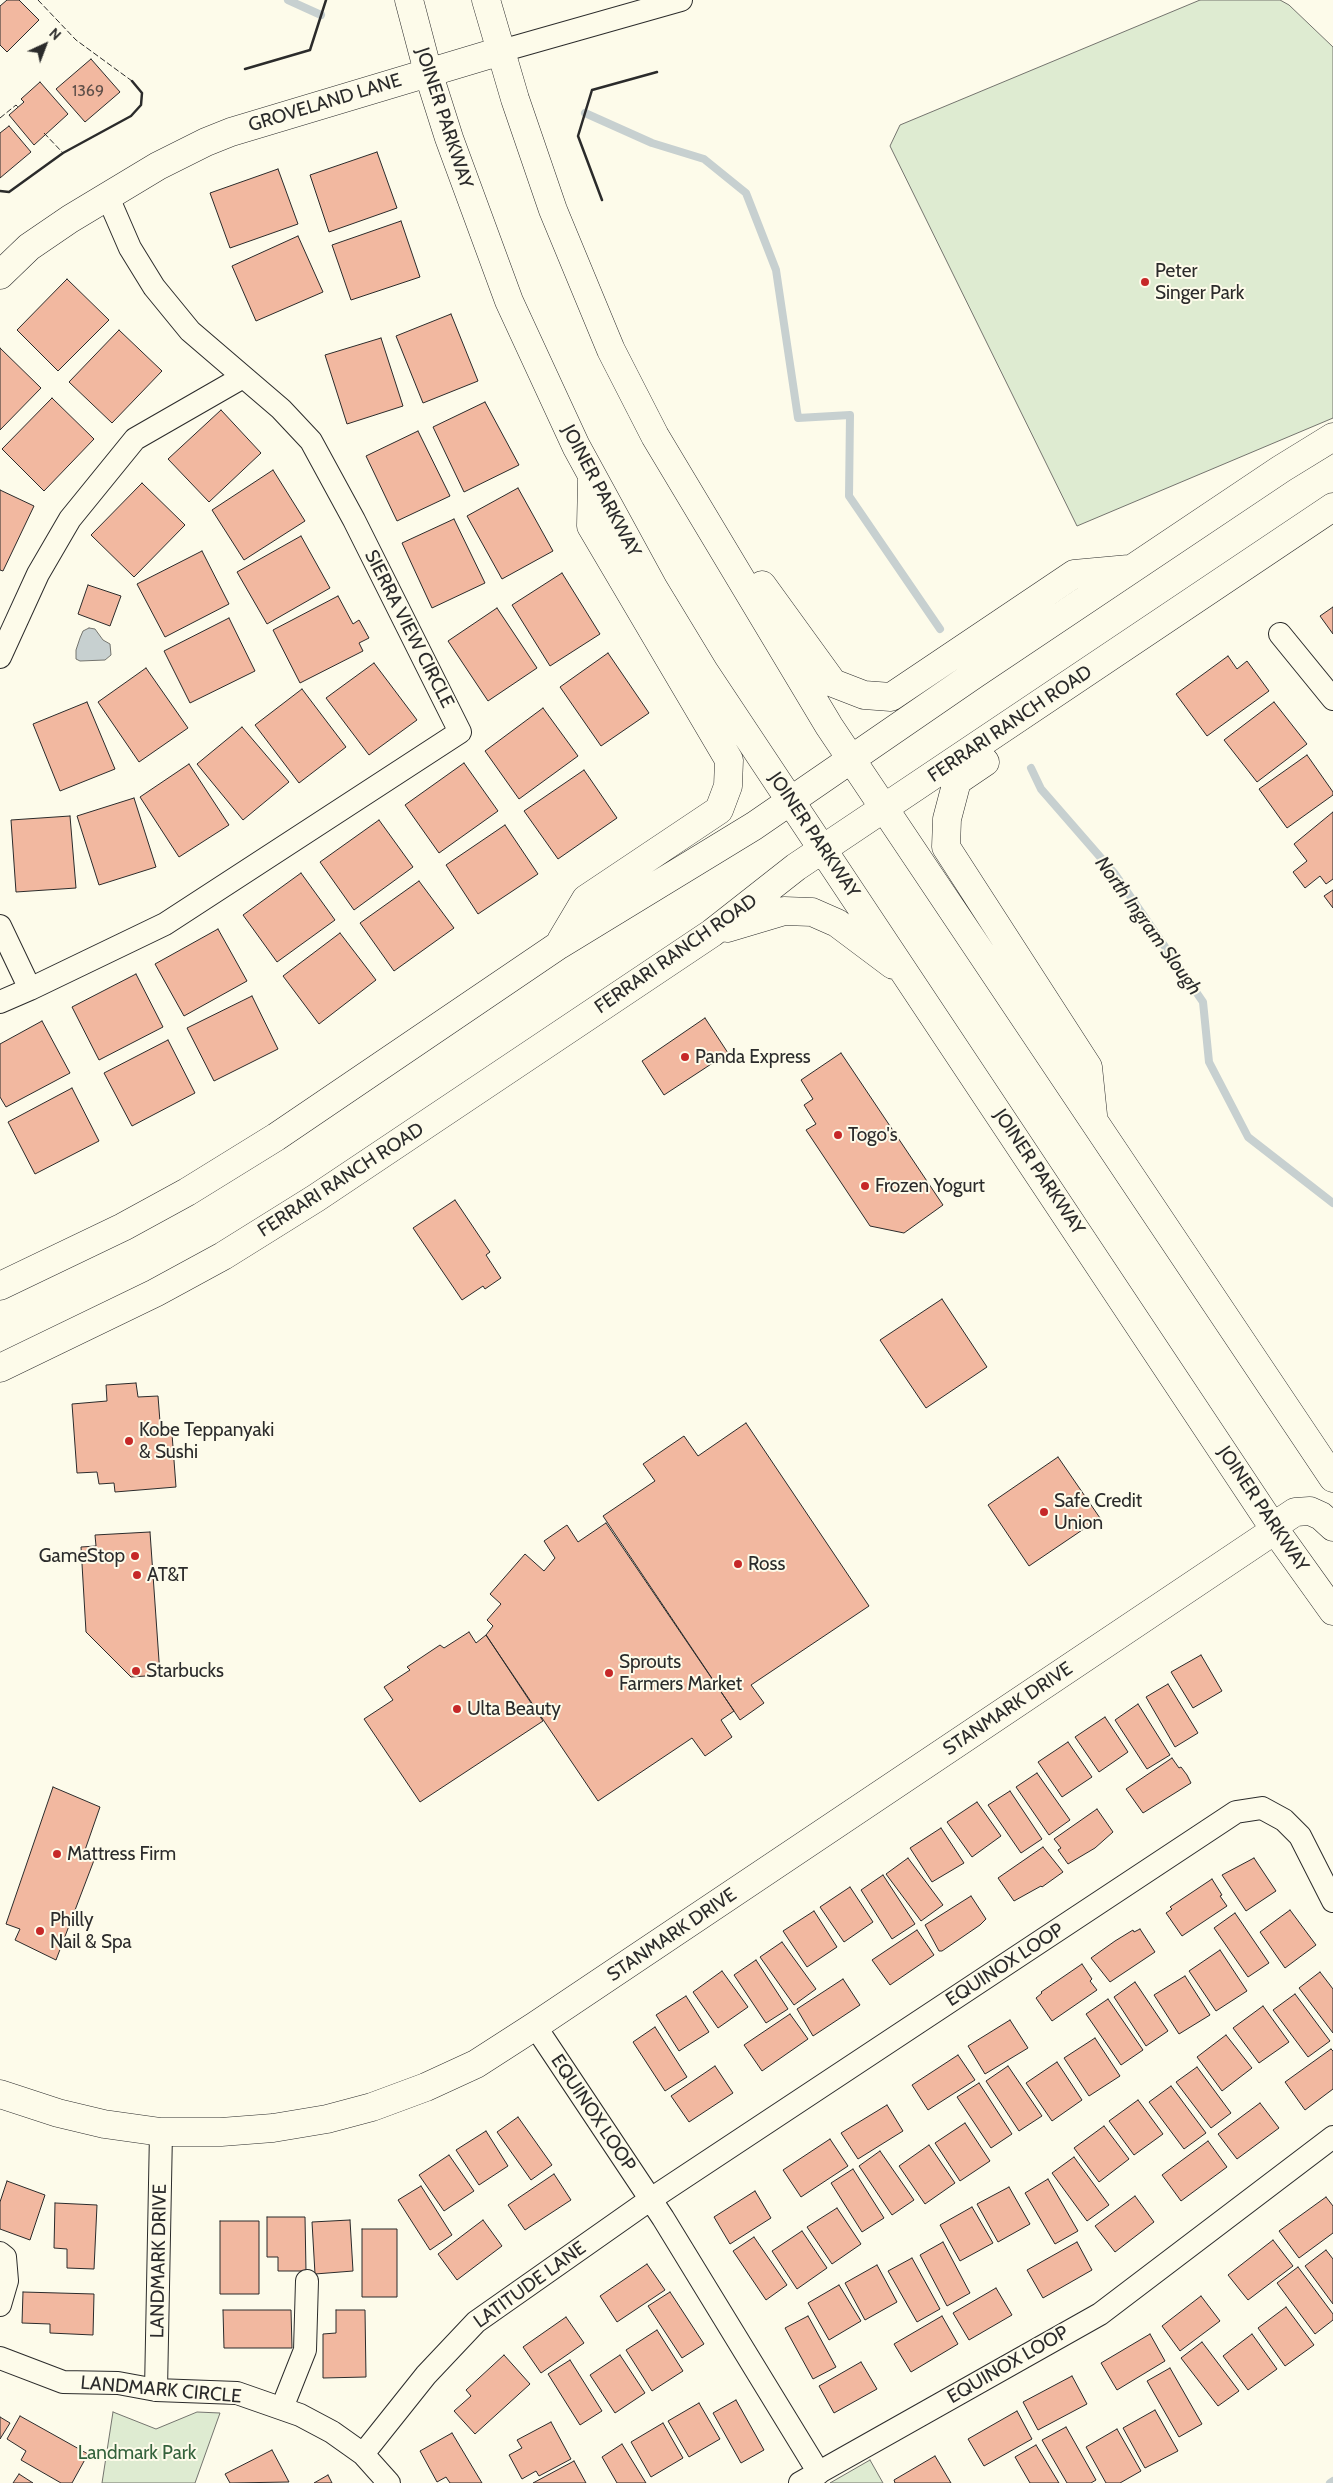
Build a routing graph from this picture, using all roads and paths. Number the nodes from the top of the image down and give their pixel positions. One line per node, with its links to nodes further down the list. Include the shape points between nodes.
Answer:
1 (409, 0): 5 (main road, JOINER PARKWAY)
2 (486, 0): 4 (main road)
3 (681, 0): 4 (street, GROVELAND LANE)
4 (501, 51): 5 (main road, GROVELAND LANE); 9 (main road, via 553,210 611,350)
5 (428, 72): 6 (main road, GROVELAND LANE, via 231,132 206,142); 11 (main road, JOINER PARKWAY, via 478,222 509,300)
6 (107, 196): 7 (main road, GROVELAND LANE, via 29,247); 8 (street, via 130,248 154,287 190,331)
7 (0, 275)
8 (242, 377): 16 (street, via 135,439 70,519 38,574); 26 (street, SIERRA VIEW CIRCLE, via 281,409 311,441 460,732 165,924)
9 (655, 436): 13 (main road, via 833,683 864,695 891,697 1074,574); 18 (main road)
10 (1333, 437): 13 (main road)
11 (592, 477): 19 (main road, JOINER PARKWAY, via 689,646); 24 (main road, via 591,526 729,760 728,786 719,810 586,899)
12 (1333, 507): 14 (main road, FERRARI RANCH ROAD)
13 (1133, 569): 18 (main road)
14 (1226, 579): 20 (main road, FERRARI RANCH ROAD); 28 (main road, via 1210,612 957,781 947,819 946,847 1088,1067)
15 (1280, 634): 17 (street)
16 (0, 657)
17 (1333, 699)
18 (851, 759): 19 (main road); 20 (main road)
19 (791, 800): 21 (main road, JOINER PARKWAY); 24 (main road)
20 (884, 808): 21 (main road, FERRARI RANCH ROAD); 28 (main road)
21 (823, 848): 23 (main road, FERRARI RANCH ROAD); 25 (main road, JOINER PARKWAY)
22 (0, 926): 26 (street)
23 (712, 933): 25 (main road, via 784,911 812,912 837,923); 30 (main road, FERRARI RANCH ROAD, via 332,1187 223,1256 137,1302)
24 (559, 945): 29 (main road, via 276,1137 187,1192 123,1227)
25 (909, 977): 33 (main road, JOINER PARKWAY)
26 (30, 989): 27 (street)
27 (0, 1002)
28 (1093, 1119): 31 (main road)
29 (0, 1286)
30 (0, 1368)
31 (1333, 1478)
32 (1333, 1528): 33 (main road, STANMARK DRIVE, via 1322,1516 1310,1511 1295,1512)
33 (1275, 1530): 34 (main road, JOINER PARKWAY); 36 (main road, STANMARK DRIVE)
34 (1333, 1611)
35 (1333, 1901): 40 (street, EQUINOX LOOP, via 1300,1836 1284,1820 1262,1808 1236,1812)
36 (535, 2026): 38 (main road, STANMARK DRIVE, via 476,2064 372,2107 273,2128); 40 (street, EQUINOX LOOP)
37 (0, 2094): 38 (main road, STANMARK DRIVE, via 104,2124)
38 (161, 2132): 45 (street, LANDMARK DRIVE)
39 (1333, 2137): 48 (street, EQUINOX LOOP, via 1100,2314)
40 (651, 2199): 47 (street, LATITUDE LANE, via 476,2322 426,2375); 48 (street, EQUINOX LOOP)
41 (0, 2253): 43 (street, via 5,2257 7,2281)
42 (307, 2281): 46 (street, via 305,2350)
43 (0, 2305)
44 (0, 2358): 45 (street, LANDMARK CIRCLE, via 62,2382 118,2383)
45 (156, 2390): 46 (street, LANDMARK CIRCLE, via 237,2393)
46 (282, 2408): 47 (street, LANDMARK CIRCLE, via 332,2432)
47 (363, 2454): 49 (street, LANDMARK CIRCLE)
48 (810, 2478)
49 (389, 2483)

